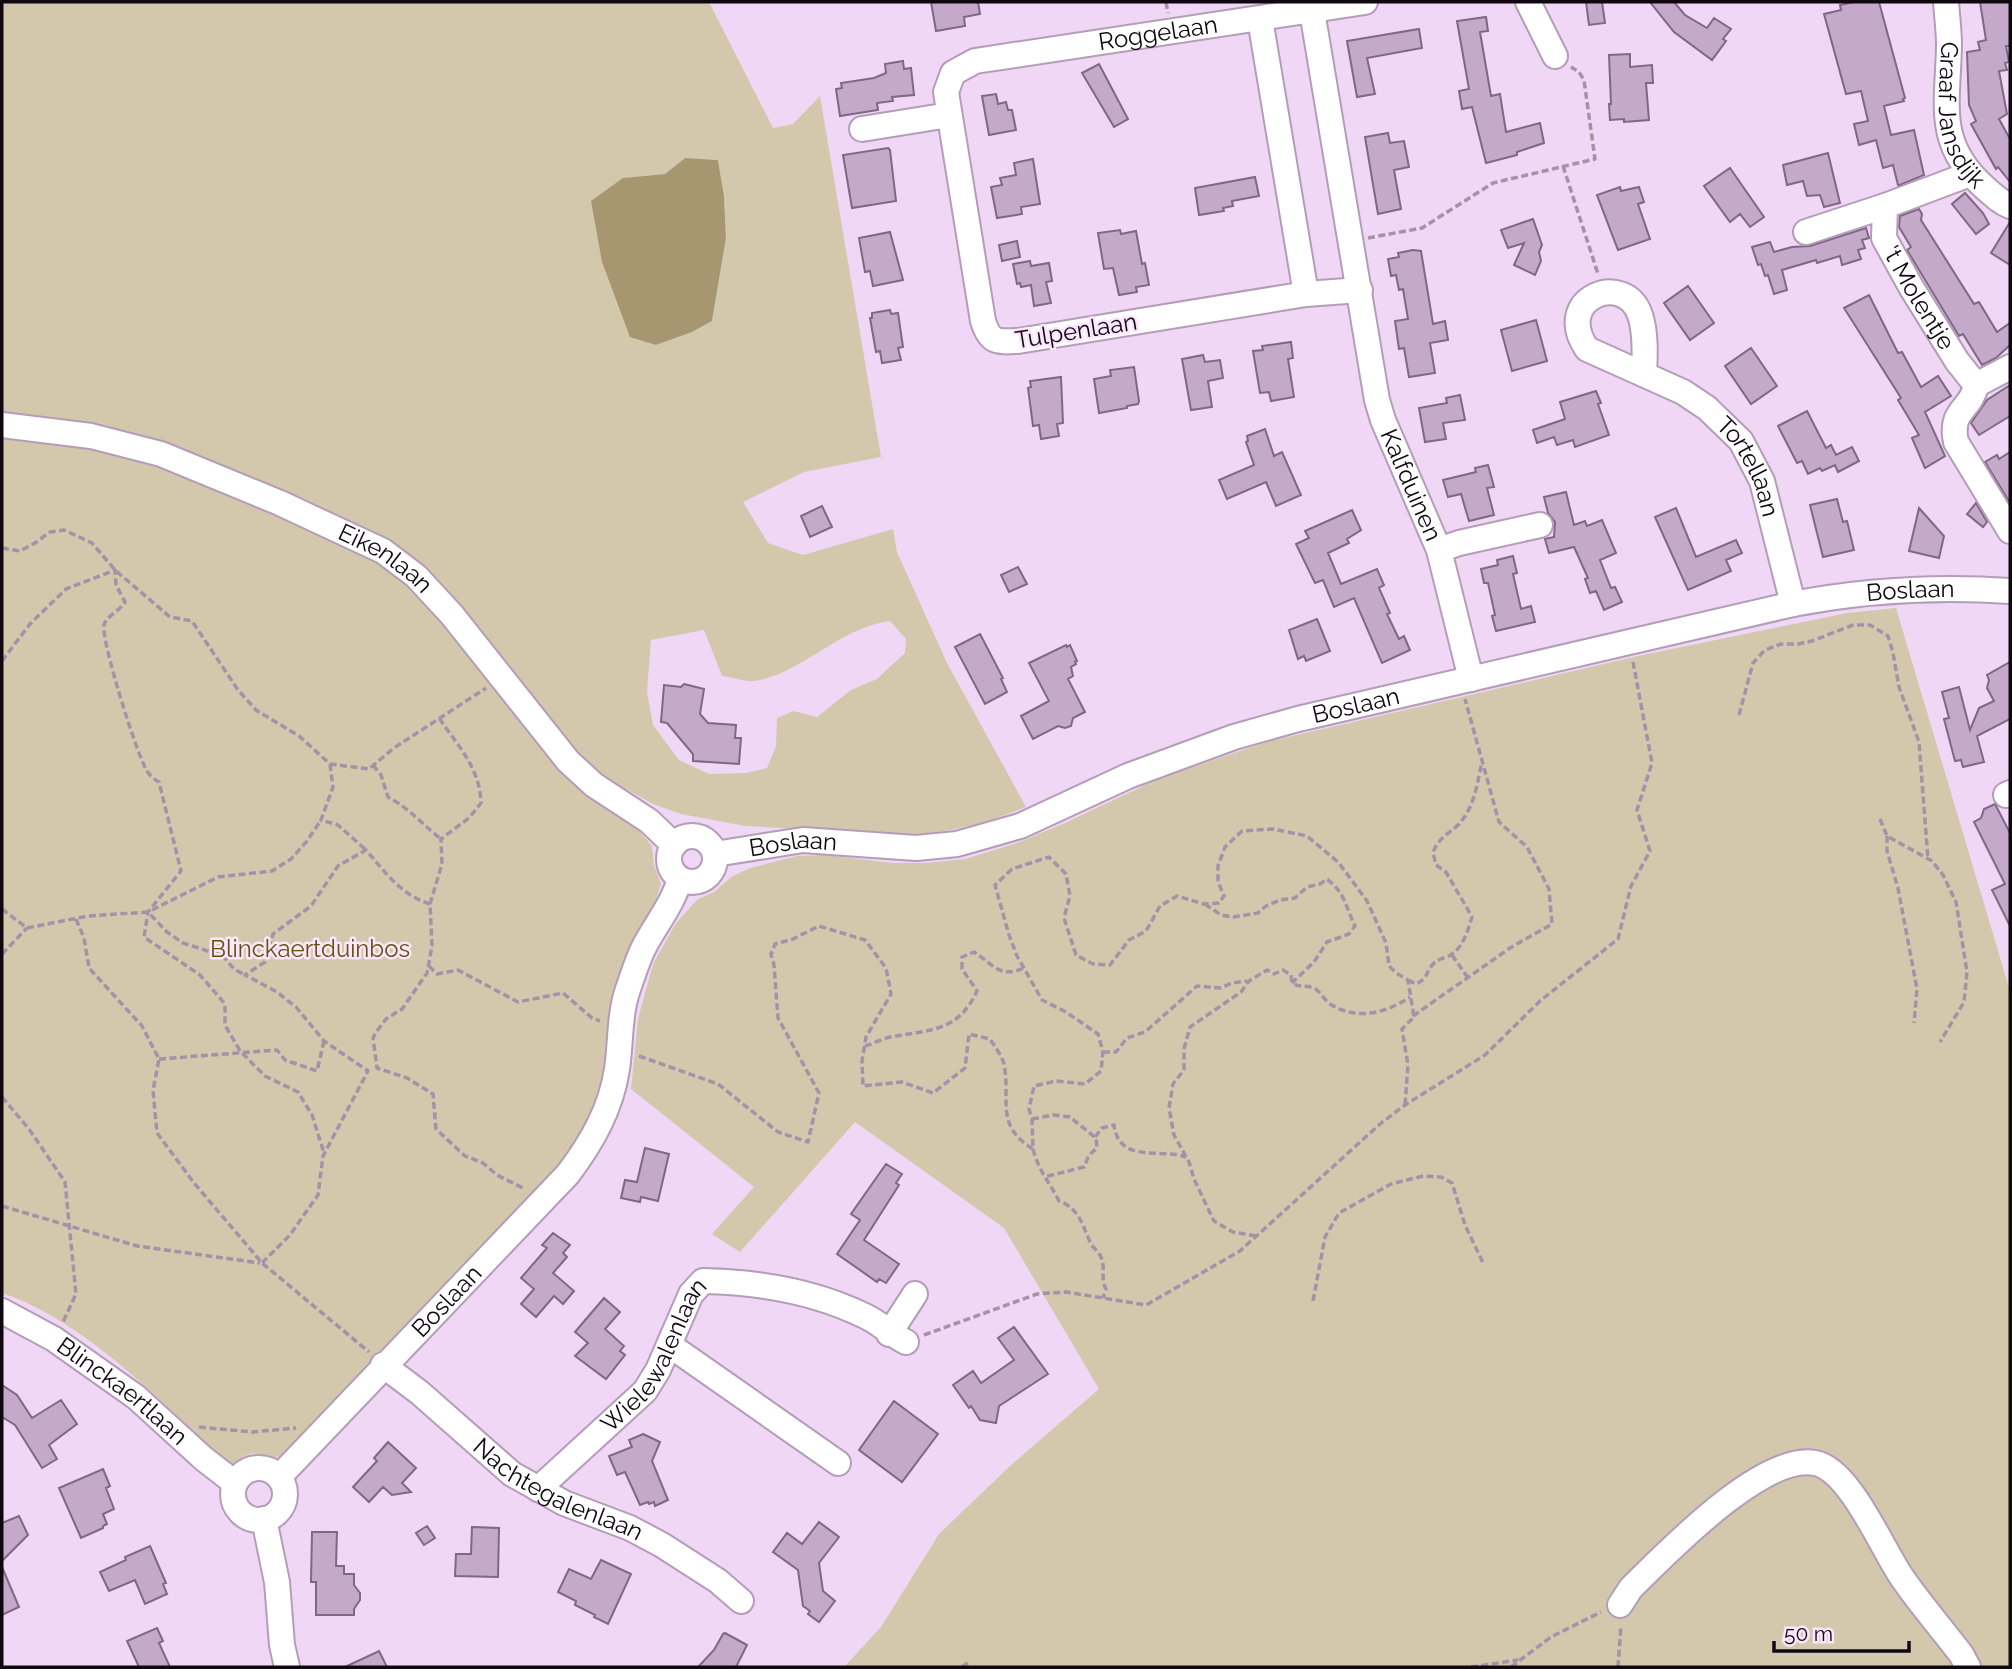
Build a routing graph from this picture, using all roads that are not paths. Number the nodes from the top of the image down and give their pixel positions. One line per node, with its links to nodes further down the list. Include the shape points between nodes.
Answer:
1 (1366, 2): 4 (street, Roggelaan)
2 (1528, 2): 6 (street)
3 (1946, 2): 10 (street, Graaf Jansdijk, via 1947,122 1956,155)
4 (1312, 11): 5 (street, Roggelaan); 14 (street, Kalfduinen)
5 (1260, 19): 7 (street, Roggelaan, via 975,61); 15 (street)
6 (1555, 56)
7 (953, 73): 8 (street, Tulpenlaan, via 946,92)
8 (949, 116): 9 (street); 15 (street, Tulpenlaan, via 983,321 987,334 998,342)
9 (862, 129)
10 (1970, 174): 11 (street); 12 (street, Graaf Jansdijk)
11 (1885, 206): 13 (street); 18 (street, 't Molentje, via 1884,238)
12 (2010, 206)
13 (1806, 233)
14 (1360, 290): 15 (street); 22 (street, Kalfduinen, via 1380,410)
15 (1306, 294)
16 (2010, 367): 18 (street)
17 (1644, 374): 17 (street, Tortellaan, via 1587,349 1580,339 1577,315 1591,297 1603,292 1626,296 1634,303 1640,316); 24 (street, Tortellaan, via 1707,408 1741,441 1762,481)
18 (1976, 385): 21 (street, via 1956,418 1956,442)
19 (2, 425): 26 (street, Eikenlaan, via 91,436 161,454 383,551 416,576 452,615 568,761)
20 (1539, 524): 22 (street)
21 (2010, 531)
22 (1439, 550): 25 (street, Kalfduinen)
23 (2010, 591): 24 (street, Boslaan, via 1899,589)
24 (1793, 604): 25 (street, Boslaan)
25 (1463, 681): 27 (street, Boslaan, via 1234,737 1128,776 1020,826 957,844 916,848 803,840)
26 (674, 845): 27 (street, Boslaan, via 686,837 701,838); 28 (street, via 669,861)
27 (715, 855): 28 (street, Boslaan, via 706,878 695,882)
28 (680, 879): 32 (street, Boslaan, via 626,993 612,1094 586,1150 547,1197)
29 (915, 1294): 31 (street, Wielewalenlaan, via 898,1338 835,1303 744,1282 703,1281 691,1294)
30 (2, 1311): 35 (street, Blinckaertlaan, via 54,1339 136,1397)
31 (669, 1347): 33 (street); 36 (street, Wielewalenlaan, via 646,1391)
32 (383, 1365): 34 (street, Boslaan); 36 (street, Nachtegalenlaan, via 512,1474)
33 (838, 1464)
34 (279, 1477): 35 (street, via 266,1468 251,1468); 37 (street, via 285,1499 278,1512)
35 (235, 1483): 37 (street, via 238,1510 245,1517)
36 (538, 1489): 38 (street, Nachtegalenlaan, via 662,1545)
37 (264, 1519): 40 (street, via 277,1582)
38 (741, 1601)
39 (1620, 1605): 41 (street, via 1631,1588 1722,1503 1775,1470 1798,1462 1816,1463 1850,1489 1902,1578)
40 (283, 1666)
41 (1968, 1667)

